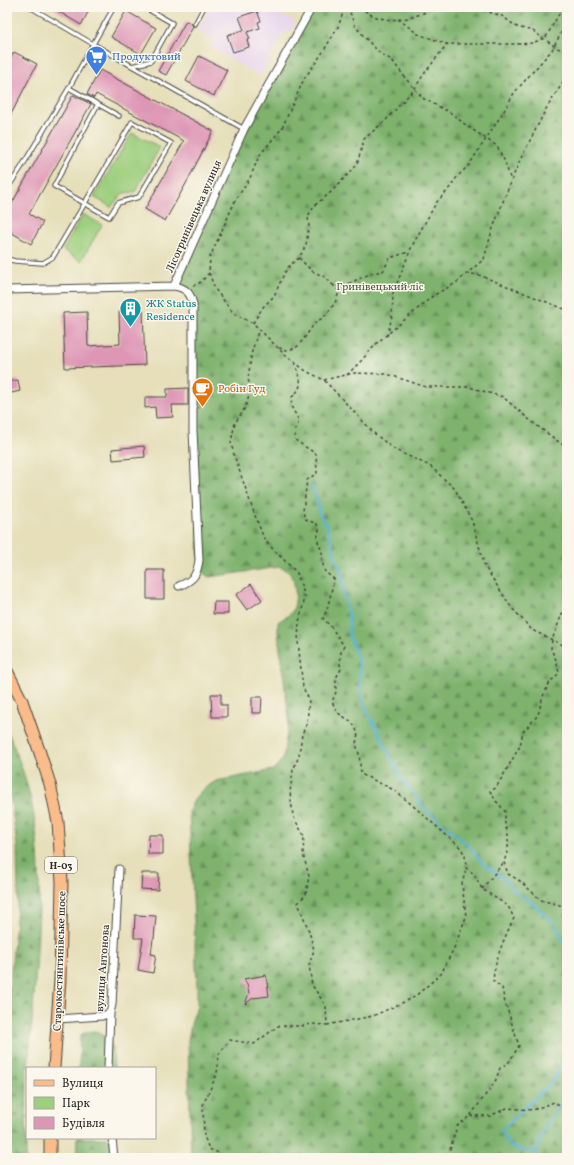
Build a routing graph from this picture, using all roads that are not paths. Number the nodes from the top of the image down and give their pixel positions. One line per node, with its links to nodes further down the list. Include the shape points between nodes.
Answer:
1 (30, 7): 7 (lane)
2 (114, 7): 7 (lane)
3 (144, 7): 8 (lane, via 172,23 151,61)
4 (204, 7): 6 (lane)
5 (312, 7): 12 (street, Лісогринівецька вулиця)
6 (195, 24)
7 (93, 44): 8 (lane); 9 (lane)
8 (132, 66): 12 (lane)
9 (69, 88): 10 (lane); 13 (lane)
10 (98, 104): 11 (lane); 14 (lane, via 54,186)
11 (119, 116)
12 (244, 129): 16 (street, Лісогринівецька вулиця)
13 (7, 189)
14 (85, 203): 14 (lane, via 132,122 171,144 139,197 118,203 108,217); 15 (lane, via 53,257 42,263)
15 (7, 258)
16 (174, 286): 17 (street, Лісогринівецька вулиця); 18 (street, via 183,288 191,297 193,305 193,431 199,560 194,577)
17 (7, 290)
18 (179, 586)
19 (7, 670): 22 (main road, Старокостянтинівське шосе / Н-03, via 22,701 40,752 58,822 62,882)
20 (119, 869): 21 (street, вулиця Антонова)
21 (110, 1013): 22 (street, via 102,1016); 24 (street, вулиця Антонова)
22 (57, 1019): 23 (main road, Старокостянтинівське шосе / Н-03)
23 (54, 1067)
24 (108, 1067)
25 (50, 1139): 27 (main road)
26 (112, 1139): 28 (street)
27 (50, 1158)
28 (114, 1158)

